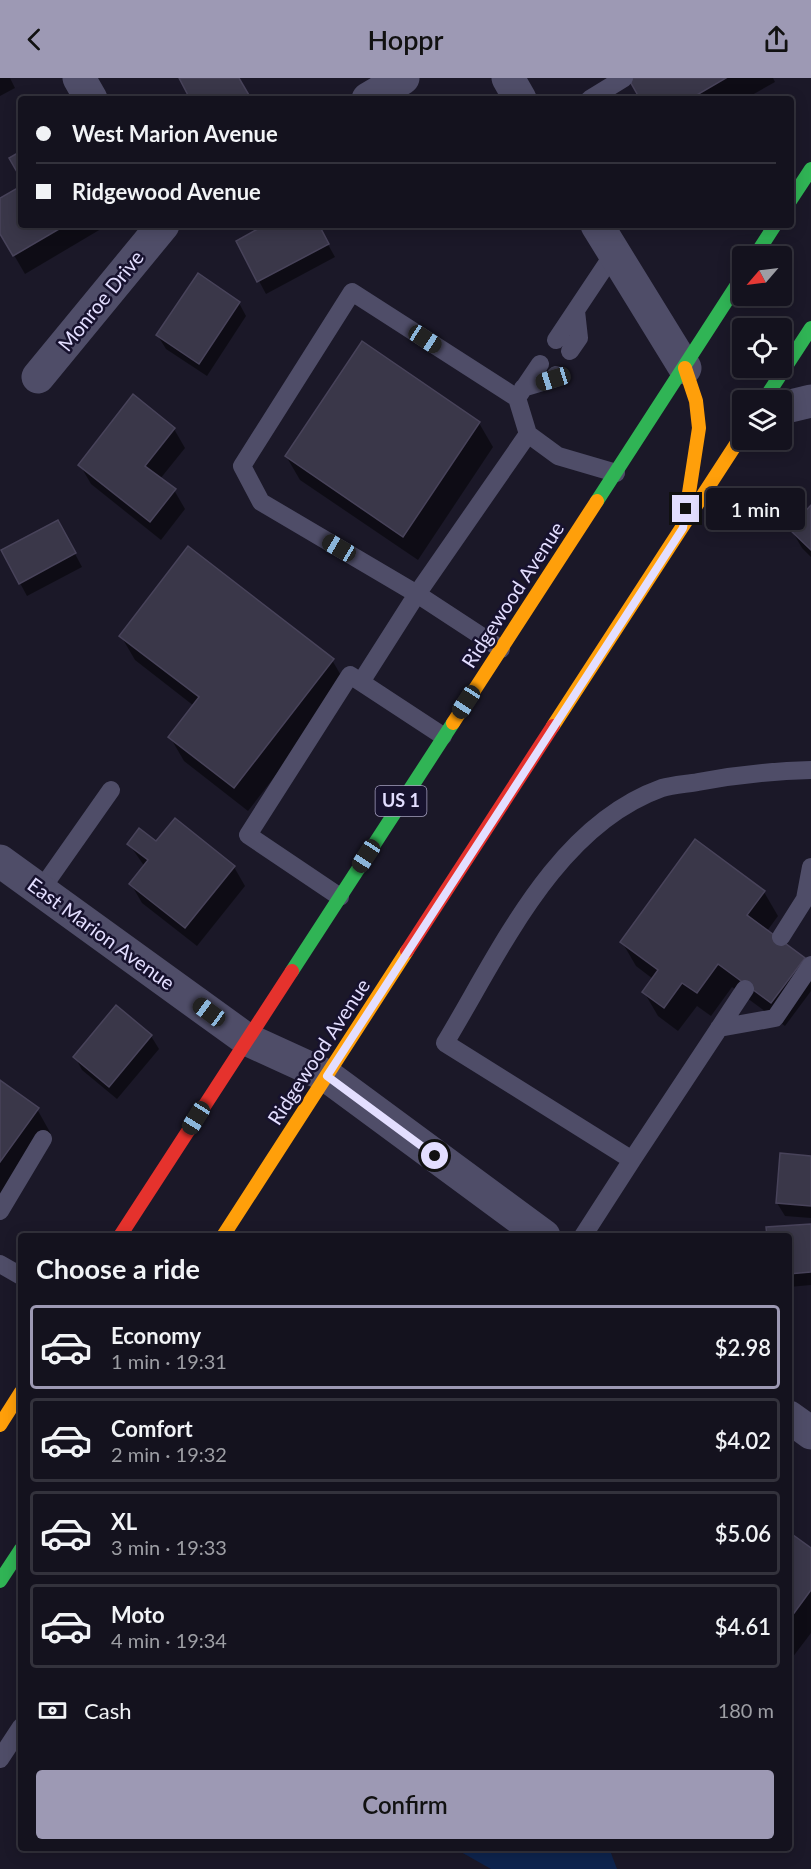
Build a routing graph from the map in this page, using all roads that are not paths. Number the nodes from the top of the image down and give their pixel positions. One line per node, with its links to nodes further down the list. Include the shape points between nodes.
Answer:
1 (79, 78): 5 (street)
2 (403, 78): 6 (street)
3 (508, 78): 7 (street)
4 (624, 78): 8 (lane)
5 (89, 96)
6 (373, 96)
7 (518, 96)
8 (595, 96)
9 (811, 169): 10 (main road)
10 (794, 195)
11 (161, 228): 22 (street, Monroe Drive)
12 (599, 228): 15 (street)
13 (773, 228): 14 (main road)
14 (761, 246)
15 (614, 253): 18 (lane, via 576,310 579,338); 20 (street)
16 (732, 293): 20 (main road, Ridgewood Avenue / US 1)
17 (811, 328): 23 (main road)
18 (563, 346)
19 (540, 364): 24 (lane)
20 (685, 368): 29 (main road, Ridgewood Avenue / US 1); 30 (main road, Ridgewood Avenue, via 696,401 699,428)
21 (555, 375): 24 (lane)
22 (39, 377)
23 (771, 390)
24 (520, 393): 27 (lane); 31 (lane, via 352,292 242,466 261,502)
25 (811, 401): 26 (street)
26 (792, 406)
27 (528, 434): 29 (lane, via 558,456); 31 (lane)
28 (732, 450): 30 (main road, Ridgewood Avenue)
29 (616, 472): 32 (main road, Ridgewood Avenue / US 1)
30 (683, 528): 47 (main road, Ridgewood Avenue)
31 (417, 594): 32 (lane); 33 (lane)
32 (501, 649): 34 (main road, Ridgewood Avenue / US 1)
33 (361, 682): 34 (lane); 40 (lane, via 350,675 248,835)
34 (443, 736): 40 (main road, Ridgewood Avenue / US 1)
35 (811, 770): 49 (lane, via 752,772 663,788 588,833 544,880 445,1043)
36 (111, 790): 39 (lane)
37 (0, 861): 39 (street, East Marion Avenue)
38 (811, 867): 41 (lane)
39 (40, 891): 46 (street, East Marion Avenue)
40 (340, 897): 46 (main road, Ridgewood Avenue / US 1)
41 (808, 905): 42 (lane)
42 (781, 937)
43 (811, 965): 45 (lane, via 775,1018)
44 (745, 989): 45 (lane)
45 (719, 1028): 49 (lane)
46 (246, 1039): 47 (street, East Marion Avenue); 51 (main road, Ridgewood Avenue / US 1)
47 (327, 1076): 52 (main road, Ridgewood Avenue); 53 (street, East Marion Avenue)
48 (44, 1139): 50 (lane)
49 (632, 1160): 54 (lane)
50 (0, 1211)
51 (122, 1233)
52 (225, 1233)
53 (540, 1233)
54 (585, 1233)
55 (0, 1264): 56 (lane)
56 (18, 1274)
57 (18, 1397): 59 (main road)
58 (792, 1419): 60 (street)
59 (0, 1425)
60 (811, 1433)
61 (16, 1568): 62 (main road)
62 (0, 1581)
63 (18, 1731): 64 (lane)
64 (0, 1759)

